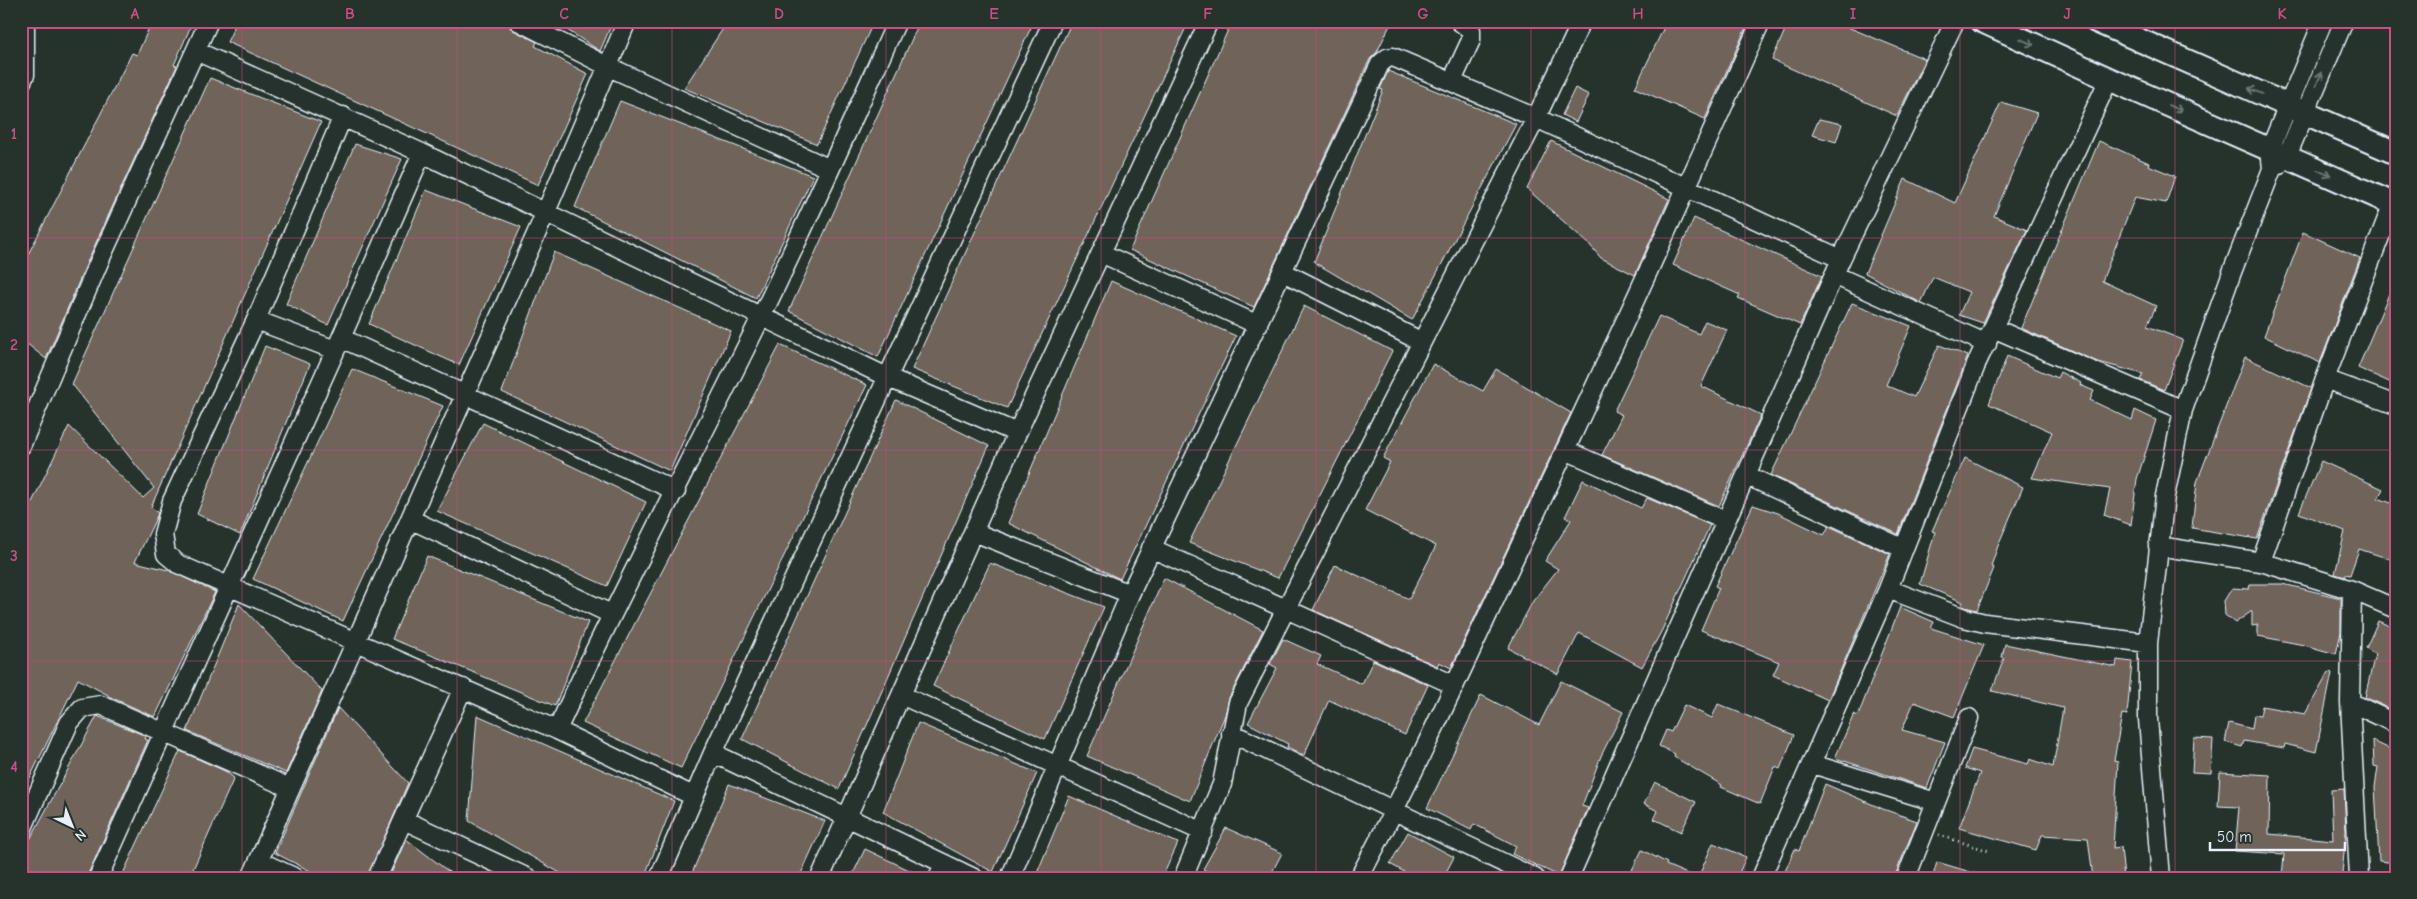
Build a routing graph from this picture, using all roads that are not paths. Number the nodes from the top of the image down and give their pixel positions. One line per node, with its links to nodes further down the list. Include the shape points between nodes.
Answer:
1 (25, 21): 20 (street, via 25,75)
2 (209, 21): 16 (street)
3 (518, 21): 17 (street)
4 (627, 21): 17 (street)
5 (897, 21): 27 (street)
6 (1053, 21): 41 (street)
7 (1209, 21): 31 (street)
8 (1459, 21): 19 (street, via 1471,30 1471,40)
9 (1582, 21): 23 (street)
10 (1761, 21): 28 (street)
11 (1955, 21): 32 (street)
12 (1982, 21): 18 (main road, one-way to 18)
13 (2096, 21): 21 (main road, one-way to 13)
14 (2323, 21): 21 (street)
15 (2344, 21): 21 (street, one-way to 15)
16 (196, 51): 22 (street); 47 (street, via 98,262)
17 (607, 66): 27 (street); 30 (street)
18 (2109, 79): 26 (main road, one-way to 26); 38 (street)
19 (1452, 81): 23 (street); 33 (street, via 1393,57 1380,64)
20 (21, 83)
21 (2296, 108): 25 (main road); 26 (street)
22 (343, 116): 24 (street); 36 (street)
23 (1536, 118): 28 (street); 39 (street)
24 (422, 153): 30 (street); 40 (street)
25 (2396, 153)
26 (2276, 158): 29 (main road, one-way to 29); 45 (street)
27 (830, 169): 35 (street)
28 (1686, 189): 32 (street); 48 (street)
29 (2394, 204): 42 (street)
30 (545, 214): 35 (street); 43 (street)
31 (1101, 253): 37 (street); 46 (street)
32 (1840, 259): 34 (street)
33 (1283, 272): 37 (street); 39 (street)
34 (1834, 275): 38 (street); 49 (street)
35 (762, 316): 41 (street); 50 (street)
36 (256, 320): 40 (street); 58 (street, via 172,501 163,534 166,554 178,564)
37 (1258, 325): 55 (street)
38 (1990, 336): 45 (street); 56 (street)
39 (1422, 342): 63 (street)
40 (338, 344): 43 (street); 58 (street)
41 (888, 378): 46 (street); 76 (street)
42 (2325, 379): 44 (street); 57 (street)
43 (466, 394): 50 (street); 51 (street)
44 (2396, 405)
45 (2183, 410): 54 (street, via 2172,454)
46 (1017, 433): 53 (street)
47 (21, 446)
48 (1565, 450): 52 (street); 67 (street)
49 (1746, 475): 52 (street); 56 (street)
50 (676, 491): 64 (street)
51 (410, 519): 64 (street); 65 (street)
52 (1726, 521): 101 (street)
53 (974, 532): 61 (street); 69 (street)
54 (2158, 546): 57 (street); 66 (street)
55 (1151, 548): 61 (street); 63 (street)
56 (1904, 549): 59 (street)
57 (2261, 562): 60 (street)
58 (229, 586): 65 (street); 74 (street)
59 (1888, 589): 66 (street, via 1985,623); 77 (street)
60 (2352, 590): 62 (street); 70 (street)
61 (1130, 594): 78 (street)
62 (2396, 609)
63 (1285, 610): 67 (street); 75 (street, via 1238,703)
64 (611, 614): 73 (street)
65 (356, 642): 68 (street); 79 (street)
66 (2148, 642): 104 (street, via 2148,719)
67 (1454, 685): 82 (street)
68 (463, 688): 73 (street); 84 (street)
69 (901, 695): 78 (street); 83 (street)
70 (2350, 702): 72 (street); 105 (street)
71 (1969, 718): 81 (street)
72 (2396, 724)
73 (557, 730): 80 (street)
74 (164, 732): 79 (street); 85 (street, via 101,705 82,708 68,723); 89 (street)
75 (1231, 733): 82 (street); 86 (street, via 1222,784)
76 (712, 753): 80 (street); 83 (street)
77 (1812, 764): 81 (street); 102 (street)
78 (1057, 766): 86 (street); 97 (street)
79 (290, 788): 87 (street)
80 (693, 796): 94 (street)
81 (1936, 802): 103 (street)
82 (1394, 811): 99 (street); 100 (street)
83 (848, 818): 88 (street); 95 (street)
84 (404, 820): 92 (street); 93 (street)
85 (21, 832)
86 (1203, 832): 98 (street)
87 (258, 860): 90 (street); 91 (street)
88 (942, 871): 96 (street)
89 (98, 878)
90 (251, 878)
91 (296, 878)
92 (377, 878)
93 (528, 878)
94 (659, 878)
95 (820, 878)
96 (974, 878)
97 (1010, 878)
98 (1183, 878)
99 (1359, 878)
100 (1535, 878)
101 (1569, 878)
102 (1761, 878)
103 (1906, 878)
104 (2161, 878)
105 (2359, 878)

